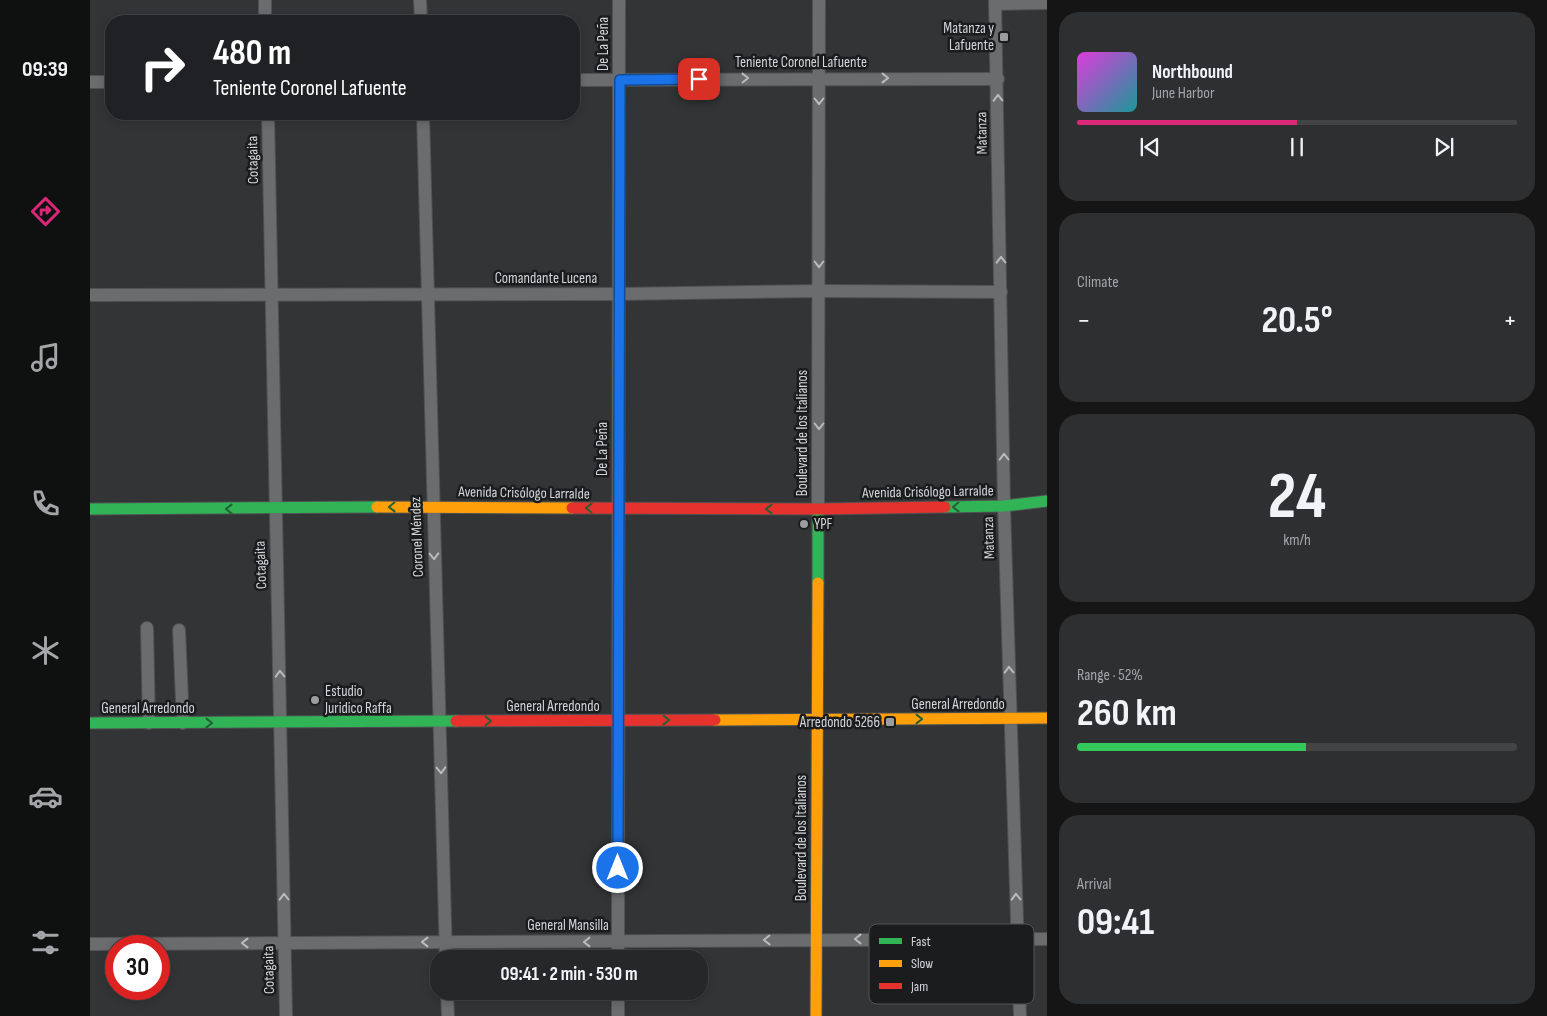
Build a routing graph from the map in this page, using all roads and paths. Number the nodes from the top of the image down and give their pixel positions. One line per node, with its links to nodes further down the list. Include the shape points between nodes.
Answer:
1 (265, 0): 7 (street)
2 (420, 0): 8 (street)
3 (619, 0): 12 (street, De La Peña)
4 (820, 0): 9 (street, Boulevard de los Italianos)
5 (995, 2): 6 (street); 10 (street, Matanza)
6 (1047, 3)
7 (266, 15)
8 (421, 15)
9 (818, 78): 10 (street, Teniente Coronel Lafuente, one-way to 10); 12 (street, Teniente Coronel Lafuente, one-way to 9); 17 (street, Boulevard de los Italianos, one-way to 17)
10 (998, 78): 18 (street, Matanza, one-way to 10)
11 (580, 80): 12 (street, Teniente Coronel Lafuente)
12 (620, 80): 21 (street, De La Peña)
13 (90, 82): 14 (street)
14 (105, 82)
15 (268, 120): 19 (street, Cotagaita)
16 (423, 120): 20 (street, Coronel Méndez)
17 (819, 291): 18 (street, Comandante Lucena); 21 (street, Comandante Lucena); 29 (street, Boulevard de los Italianos, one-way to 29)
18 (1001, 292): 24 (street, Matanza, one-way to 18)
19 (272, 294): 20 (street, Comandante Lucena); 22 (street, Comandante Lucena); 28 (street, Cotagaita)
20 (427, 294): 21 (street, Comandante Lucena); 25 (street, Coronel Méndez)
21 (619, 294): 26 (street, De La Peña)
22 (90, 295)
23 (1047, 501): 24 (street, Avenida Crisólogo Larralde)
24 (1004, 506): 29 (street, Avenida Crisólogo Larralde, one-way to 29); 33 (street, Matanza, one-way to 24)
25 (432, 507): 26 (street, Avenida Crisólogo Larralde, one-way to 25); 28 (street, Avenida Crisólogo Larralde, one-way to 28); 36 (street, Coronel Méndez, one-way to 36)
26 (617, 508): 29 (street, Avenida Crisólogo Larralde, one-way to 26); 34 (street, De La Peña)
27 (90, 509): 28 (street, Avenida Crisólogo Larralde, one-way to 27)
28 (276, 509): 37 (street, Cotagaita, one-way to 28)
29 (818, 509): 35 (street, Boulevard de los Italianos)
30 (147, 628): 39 (street)
31 (180, 630): 40 (street)
32 (1047, 718): 33 (street, General Arredondo)
33 (1010, 719): 35 (street, General Arredondo, one-way to 33); 41 (street, Matanza, one-way to 33)
34 (618, 720): 35 (street, General Arredondo, one-way to 35); 36 (street, General Arredondo, one-way to 34); 47 (street, De La Peña)
35 (818, 720): 44 (street, Boulevard de los Italianos)
36 (440, 721): 37 (street, General Arredondo); 46 (street, Coronel Méndez, one-way to 46)
37 (281, 722): 40 (street, General Arredondo, one-way to 37); 48 (street, Cotagaita, one-way to 37)
38 (90, 723): 39 (street, General Arredondo)
39 (149, 723): 40 (street, General Arredondo)
40 (184, 723)
41 (1017, 924)
42 (1034, 939): 43 (street, General Mansilla)
43 (1047, 939)
44 (816, 940): 45 (street, General Mansilla, one-way to 44); 47 (street, General Mansilla, one-way to 47); 57 (street, Boulevard de los Italianos)
45 (869, 940)
46 (446, 942): 47 (street, General Mansilla, one-way to 46); 48 (street, General Mansilla, one-way to 48); 50 (street, Coronel Méndez)
47 (618, 942): 51 (street, De La Peña)
48 (285, 943): 49 (street, General Mansilla, one-way to 49); 54 (street, Cotagaita)
49 (90, 944)
50 (446, 950)
51 (618, 950)
52 (447, 1000): 55 (street)
53 (618, 1000): 56 (street)
54 (286, 1016)
55 (448, 1016)
56 (618, 1016)
57 (816, 1016)

